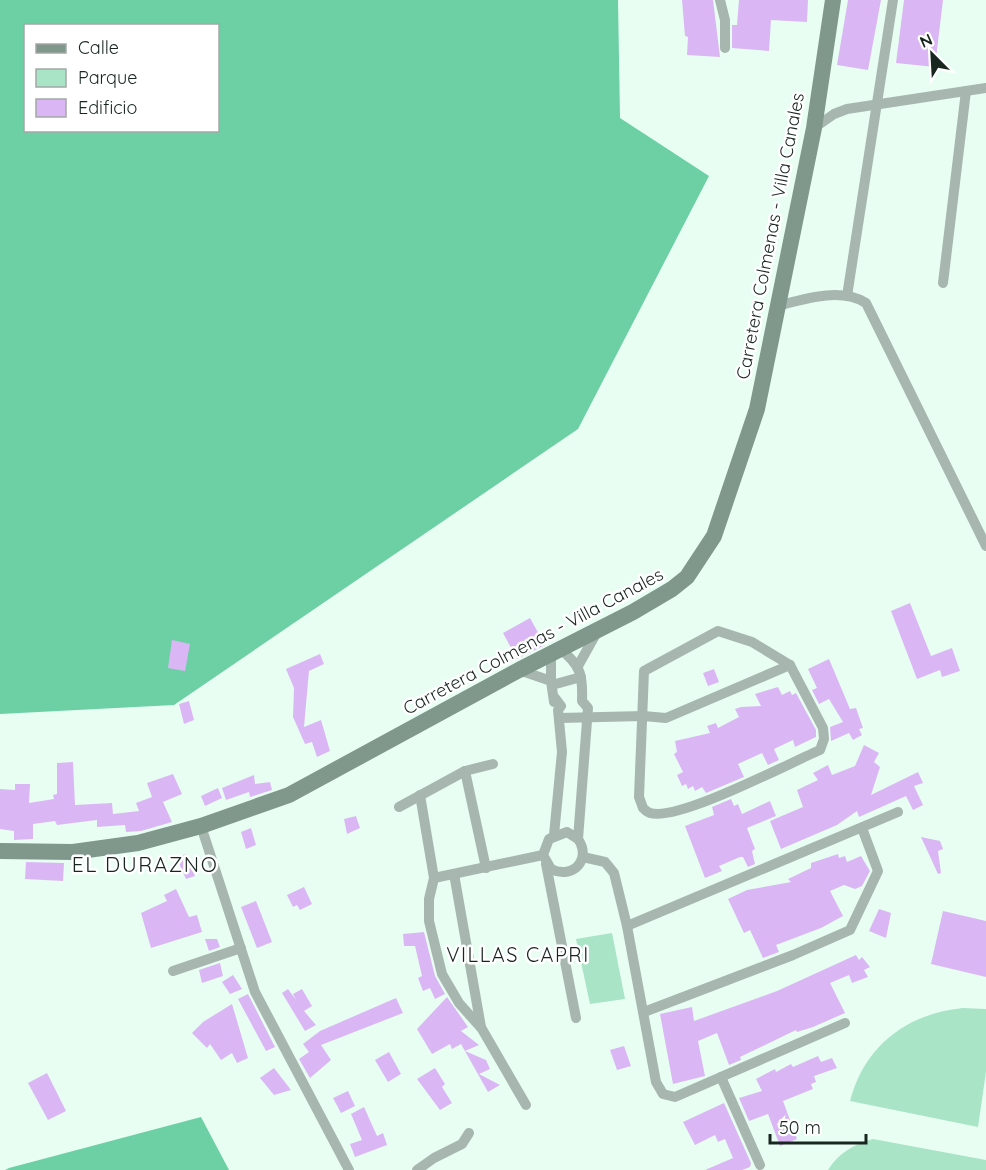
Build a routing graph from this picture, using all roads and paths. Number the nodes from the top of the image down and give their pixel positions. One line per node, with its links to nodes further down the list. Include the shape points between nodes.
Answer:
1 (720, 0): 4 (street)
2 (833, 0): 8 (street, Carretera Colmenas - Villa Canales)
3 (893, 0): 7 (street)
4 (725, 48)
5 (986, 88): 6 (street)
6 (966, 91): 7 (street); 9 (street)
7 (879, 104): 8 (street, via 834,114); 10 (street)
8 (814, 128): 11 (street, Carretera Colmenas - Villa Canales)
9 (944, 283)
10 (847, 296): 11 (street, via 809,298); 12 (street, via 866,303)
11 (777, 306): 13 (street, Carretera Colmenas - Villa Canales, via 757,409 714,536 695,568 680,582)
12 (986, 546)
13 (599, 628): 14 (street, Carretera Colmenas - Villa Canales); 16 (street)
14 (555, 651): 16 (street); 17 (street, Carretera Colmenas - Villa Canales); 19 (street)
15 (790, 665): 22 (street, via 666,718); 22 (street, via 725,631 711,633 644,671); 22 (street, via 823,728 820,750 703,803 675,812 651,814 643,808 639,797)
16 (578, 666): 18 (street)
17 (519, 670): 19 (street); 28 (street, Carretera Colmenas - Villa Canales, via 308,786)
18 (581, 677): 19 (street); 20 (street, via 582,701)
19 (552, 683): 21 (street, via 553,706)
20 (589, 713): 21 (street); 22 (street); 31 (street)
21 (559, 714): 30 (street, via 562,752)
22 (642, 716)
23 (493, 764): 24 (street)
24 (465, 771): 25 (street); 35 (street)
25 (420, 795): 26 (street); 37 (street)
26 (399, 807)
27 (898, 812): 29 (street)
28 (201, 826): 32 (street, Carretera Colmenas - Villa Canales, via 138,843 82,851); 39 (street)
29 (862, 828): 38 (street); 41 (street, via 878,871 850,930)
30 (554, 835): 31 (street, via 567,832); 34 (street, via 545,844)
31 (578, 839): 33 (street)
32 (0, 851)
33 (583, 857): 34 (street, via 576,868 564,873 551,869); 38 (street, via 610,867)
34 (545, 859): 35 (street); 42 (street)
35 (486, 868): 36 (street)
36 (454, 874): 37 (street); 44 (street)
37 (434, 878): 44 (street, via 429,921 442,974 459,1003)
38 (627, 926): 41 (street)
39 (241, 948): 40 (street); 49 (street, via 264,1011)
40 (173, 970)
41 (644, 1012): 45 (street, via 656,1082 663,1094 675,1097)
42 (576, 1018)
43 (845, 1023): 45 (street)
44 (482, 1029): 46 (street)
45 (721, 1077): 48 (street)
46 (526, 1105)
47 (469, 1133): 50 (street, via 462,1144)
48 (760, 1165)
49 (350, 1170)
50 (417, 1170)

